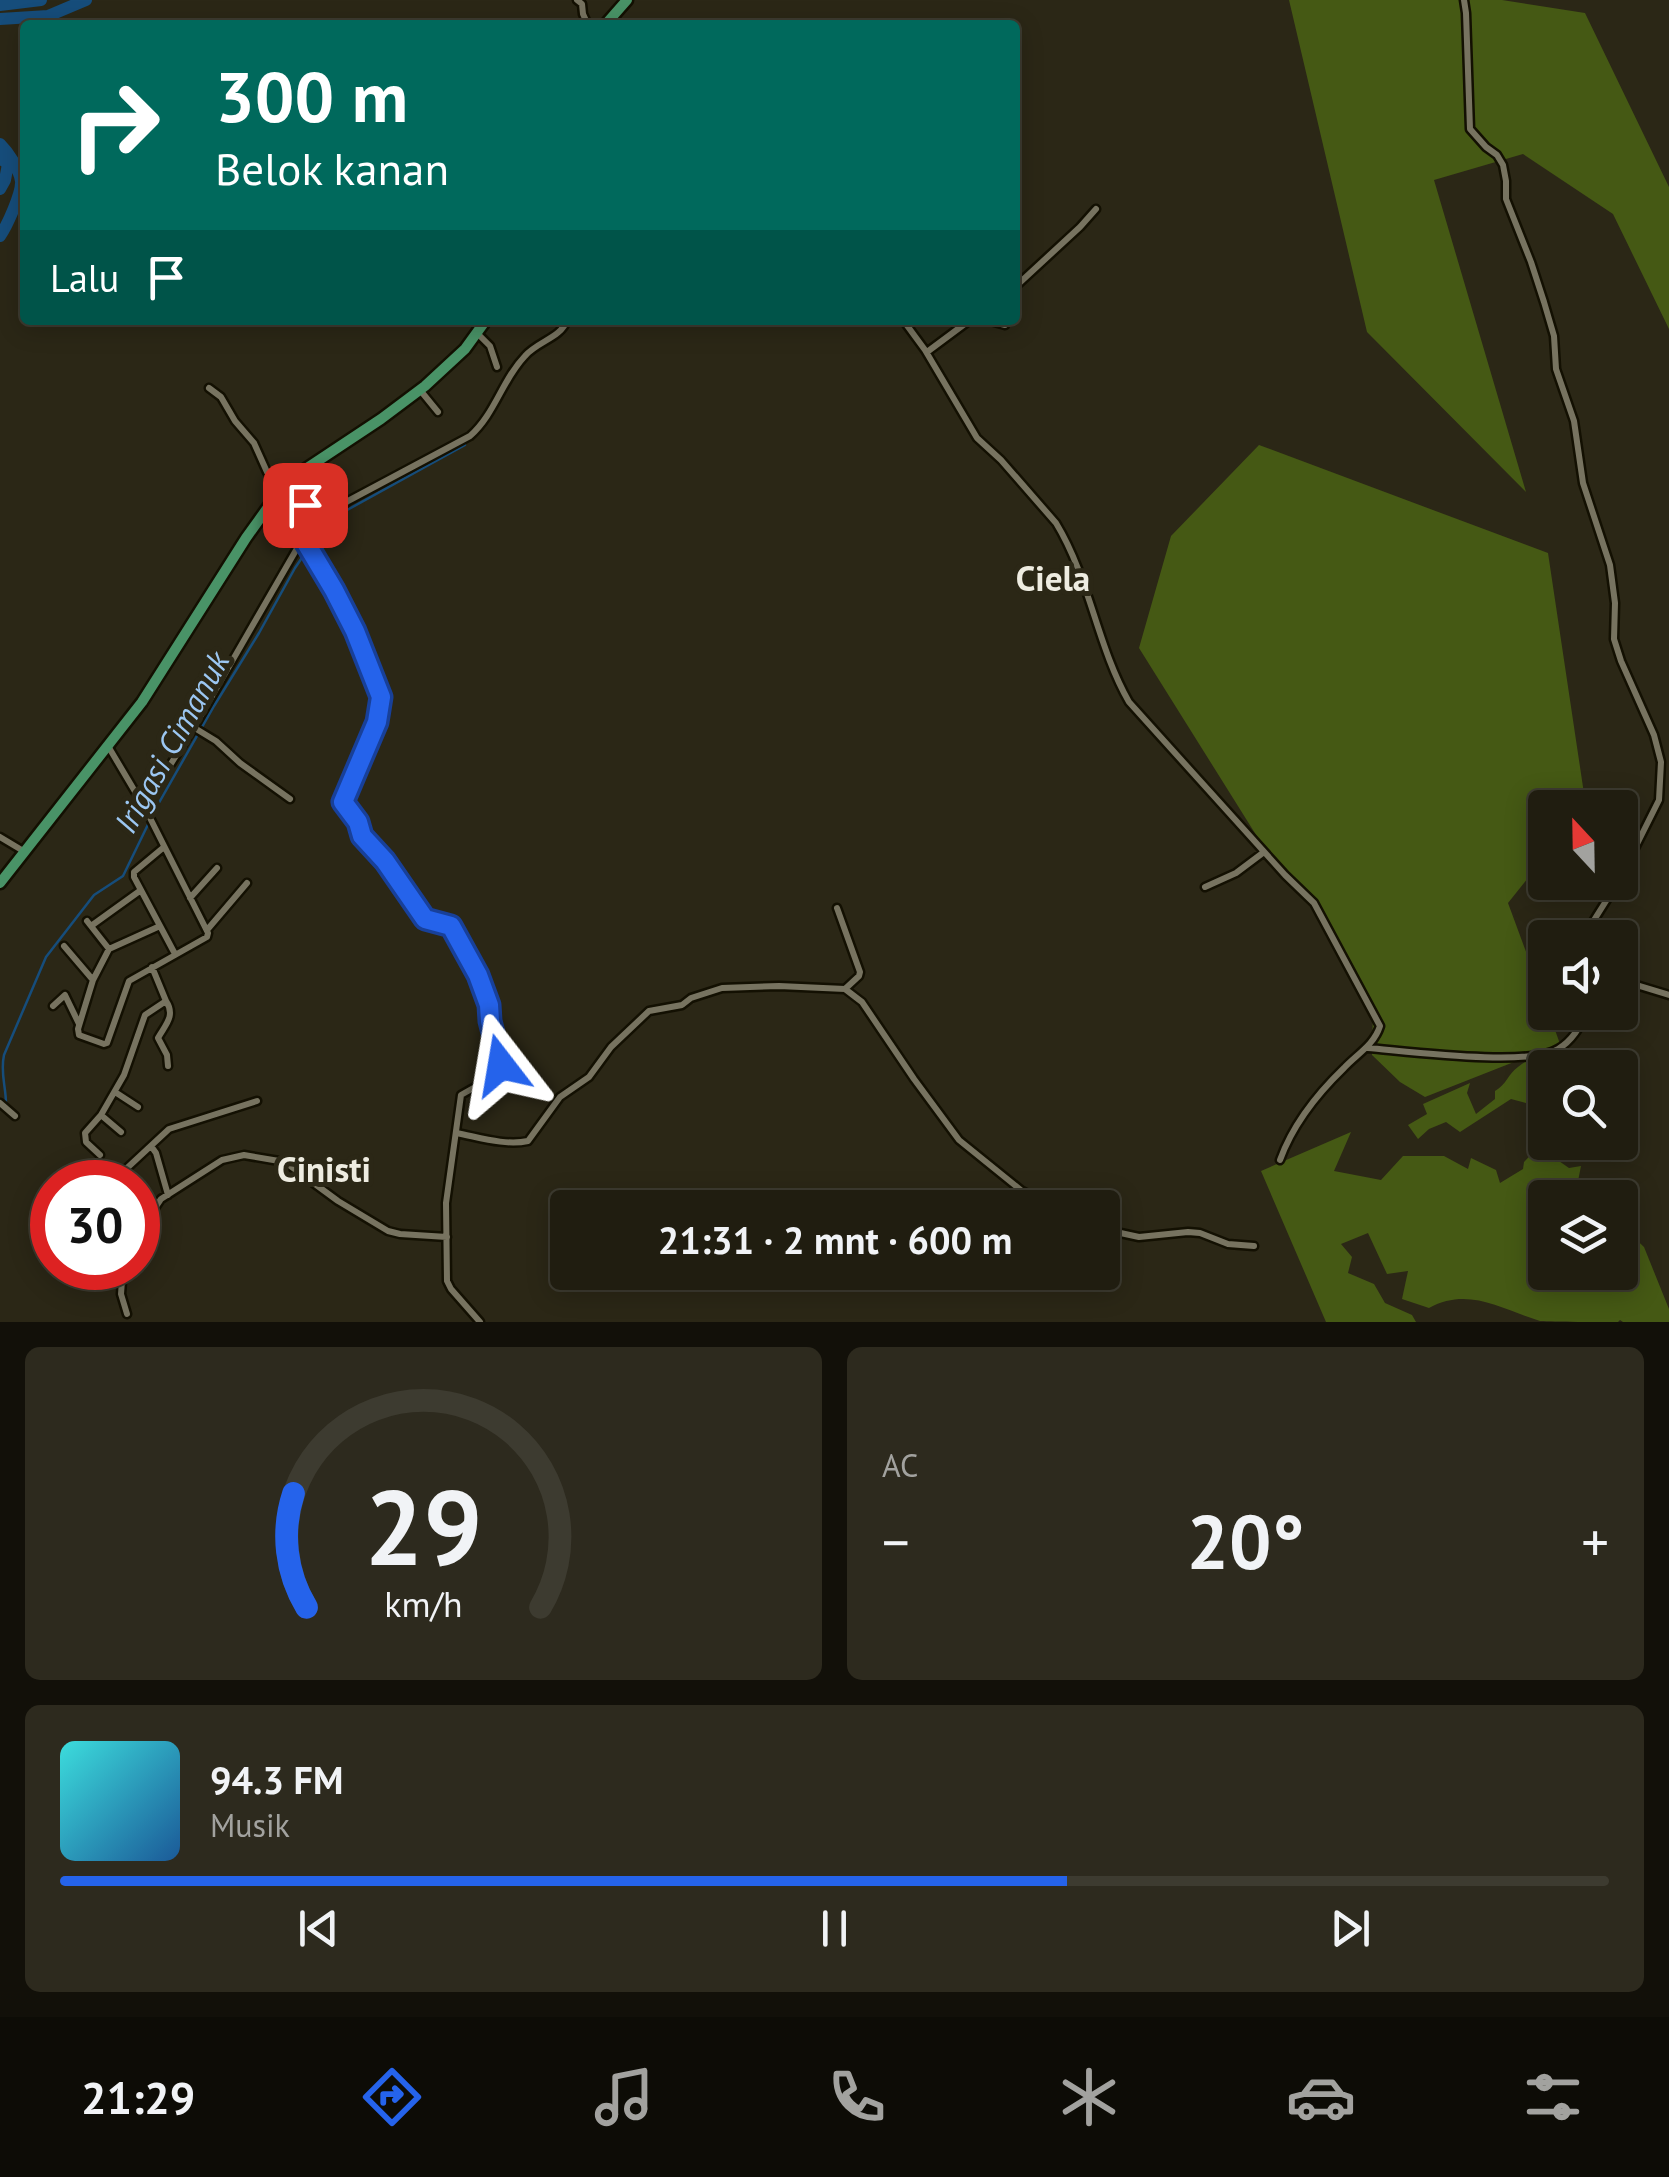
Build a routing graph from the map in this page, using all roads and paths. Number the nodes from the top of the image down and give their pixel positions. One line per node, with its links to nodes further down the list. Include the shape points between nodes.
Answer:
1 (627, 0): 3 (main road)
2 (1464, 0): 24 (street, via 1470,130 1505,170 1506,199 1554,336 1583,483 1610,564 1614,639 1660,762 1659,800)
3 (609, 20)
4 (1096, 209): 5 (street)
5 (1020, 282)
6 (483, 325): 10 (main road)
7 (565, 325): 18 (street, via 514,368 470,436 348,501)
8 (907, 325): 11 (street)
9 (963, 325): 11 (street)
10 (478, 334): 12 (street); 14 (main road)
11 (927, 352): 27 (street, via 976,438 1064,535 1111,670 1129,702)
12 (497, 367)
13 (209, 388): 17 (street, via 222,397)
14 (420, 390): 15 (street); 16 (main road)
15 (438, 412)
16 (304, 470): 17 (main road); 18 (street)
17 (282, 488): 20 (main road)
18 (304, 539): 19 (street); 51 (street, via 340,600 381,697 343,802 425,919 454,930 488,998)
19 (196, 729): 21 (street); 22 (street)
20 (108, 746): 22 (street); 26 (main road)
21 (290, 798)
22 (145, 809): 25 (street)
23 (0, 837): 26 (street)
24 (1638, 842)
25 (164, 847): 32 (street, via 134,872); 33 (street)
26 (25, 852): 30 (main road)
27 (1264, 852): 31 (street); 49 (street, via 1314,904 1362,989 1380,1026)
28 (218, 868): 33 (street)
29 (247, 882): 36 (street)
30 (0, 883)
31 (1205, 887)
32 (141, 890): 35 (street); 38 (street, via 89,923)
33 (190, 898): 36 (street)
34 (837, 908): 43 (street, via 860,974)
35 (160, 926): 38 (street); 39 (street)
36 (206, 930): 39 (street, via 208,936)
37 (64, 946): 41 (street)
38 (110, 949): 41 (street)
39 (174, 954): 40 (street)
40 (152, 967): 45 (street); 47 (street, via 127,984 107,1043 80,1035)
41 (93, 980): 47 (street)
42 (1638, 986): 44 (street)
43 (845, 990): 60 (street, via 722,988 655,1008 611,1046 589,1078 560,1098 528,1141); 65 (street, via 862,1002 959,1140)
44 (1669, 995)
45 (166, 1001): 50 (street, via 170,1018 158,1038); 53 (street, via 146,1015)
46 (53, 1006): 47 (street, via 64,995)
47 (79, 1024)
48 (1577, 1030): 49 (street, via 1556,1050 1532,1057)
49 (1367, 1048): 64 (street, via 1295,1125)
50 (168, 1066)
51 (501, 1067): 52 (street); 60 (street, via 461,1095)
52 (517, 1088)
53 (115, 1092): 56 (street); 57 (street)
54 (257, 1101): 61 (street, via 175,1126)
55 (0, 1103): 58 (street)
56 (138, 1107)
57 (100, 1115): 59 (street); 62 (street, via 84,1138)
58 (15, 1116)
59 (121, 1132)
60 (456, 1133): 69 (street)
61 (150, 1146): 63 (street); 66 (street)
62 (100, 1155)
63 (135, 1160)
64 (1280, 1160)
65 (1021, 1190)
66 (168, 1195): 67 (street); 69 (street, via 222,1160 262,1156 284,1162 388,1231)
67 (160, 1201)
68 (1120, 1233): 70 (street, via 1200,1233)
69 (446, 1237): 73 (street, via 447,1281)
70 (1254, 1246)
71 (121, 1290): 72 (street)
72 (127, 1314)
73 (480, 1322)

